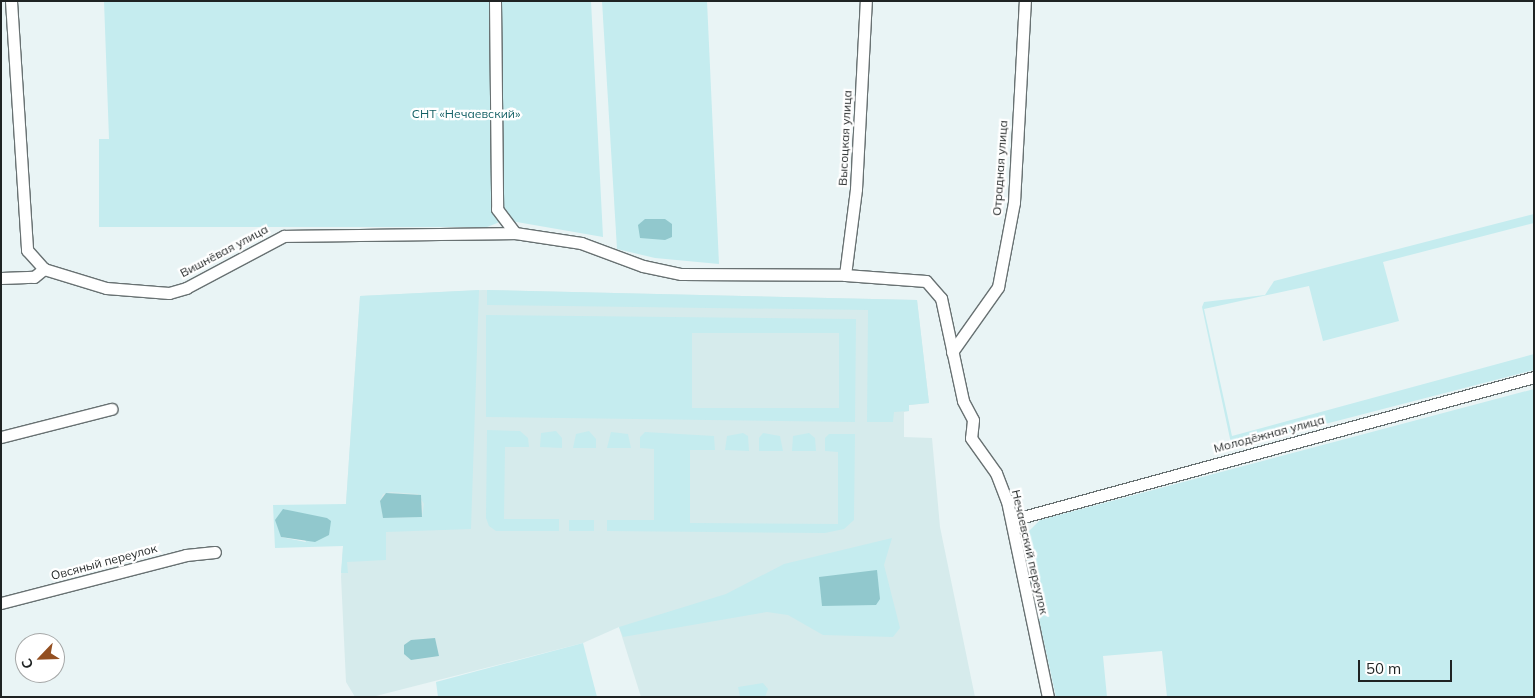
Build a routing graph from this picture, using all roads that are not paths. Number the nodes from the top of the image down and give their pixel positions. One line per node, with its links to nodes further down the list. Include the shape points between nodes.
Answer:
1 (11, 1): 6 (street, via 27,250)
2 (495, 1): 5 (street, via 497,209)
3 (866, 1): 7 (street, Высоцкая улица, via 856,189)
4 (1025, 1): 12 (street, Отрадная улица, via 1014,202 998,287)
5 (515, 233): 6 (street, Вишнёвая улица, via 284,236 186,288 169,293 106,288); 7 (street, Вишнёвая улица, via 580,243 643,266 680,274)
6 (44, 269): 8 (street)
7 (845, 275): 10 (street, Вишнёвая улица)
8 (34, 277): 9 (street); 11 (street)
9 (1, 278)
10 (926, 282): 12 (street, Нечаевский переулок, via 941,298)
11 (1, 286)
12 (952, 352): 16 (street, Нечаевский переулок, via 963,402 973,420 971,438 996,473)
13 (1534, 377): 16 (street, Молодёжная улица)
14 (111, 409): 15 (street)
15 (1, 437)
16 (1012, 520): 19 (street, Нечаевский переулок)
17 (215, 552): 18 (street, Овсяный переулок, via 186,554)
18 (1, 603)
19 (1048, 697)

